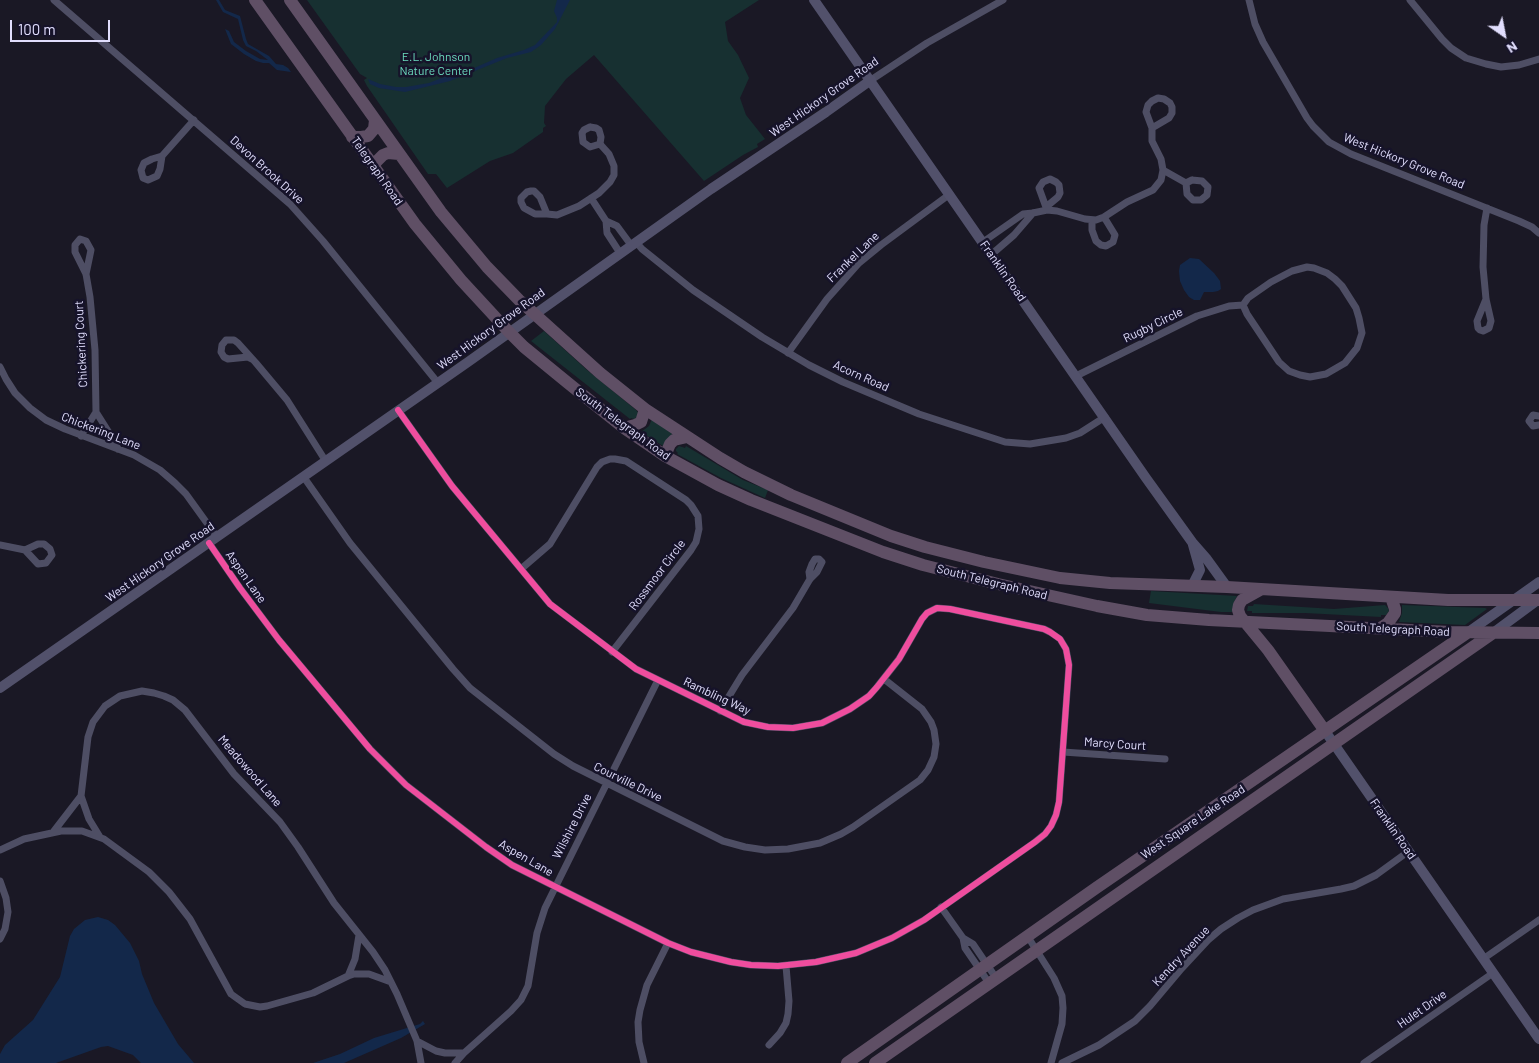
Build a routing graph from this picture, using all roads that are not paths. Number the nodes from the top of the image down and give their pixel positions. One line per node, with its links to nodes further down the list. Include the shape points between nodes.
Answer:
1 (54, 0): 10 (street, Devon Brook Drive)
2 (255, 0): 13 (highway, Telegraph Road)
3 (290, 0): 11 (highway)
4 (814, 0): 9 (street, Franklin Road)
5 (1003, 0): 9 (street, West Hickory Grove Road)
6 (1249, 0): 22 (street, West Hickory Grove Road, via 1263,42 1307,118 1321,135 1351,154)
7 (1410, 0): 8 (street, via 1442,39 1466,58 1501,67)
8 (1539, 59)
9 (870, 80): 20 (street, Franklin Road); 31 (street, West Hickory Grove Road)
10 (194, 120): 16 (street); 43 (street, Devon Brook Drive, via 301,215)
11 (375, 120): 13 (highway, via 374,129 368,136); 15 (highway)
12 (1152, 128): 12 (street, via 1172,113 1170,103 1164,99 1155,99 1147,108); 18 (street, via 1152,141 1160,155)
13 (352, 137): 17 (highway, Telegraph Road)
14 (600, 144): 21 (street, via 613,161 614,171 610,182)
15 (399, 154): 17 (highway, via 383,155); 37 (highway, via 464,240)
16 (162, 156)
17 (374, 167): 38 (highway, Telegraph Road, via 439,254)
18 (1163, 170): 19 (street); 25 (street, via 1153,190)
19 (1186, 184)
20 (950, 194): 30 (street, Franklin Road); 39 (street, Frankel Lane, via 859,263 827,299)
21 (591, 198): 24 (street, via 566,212); 27 (street)
22 (1487, 208): 28 (street, West Hickory Grove Road); 35 (street, via 1483,244)
23 (1033, 213): 26 (street, via 1047,208); 30 (street, via 1016,218); 33 (street)
24 (547, 214)
25 (1104, 217): 26 (street); 26 (street, via 1115,235 1113,242 1106,246 1096,241)
26 (1092, 220)
27 (606, 221): 31 (street, Acorn Road, via 617,226); 32 (street, via 607,233)
28 (1536, 227): 29 (street, West Hickory Grove Road)
29 (1539, 233)
30 (983, 242): 33 (street, Franklin Road)
31 (634, 244): 32 (street, West Hickory Grove Road); 39 (street, Acorn Road, via 704,298)
32 (620, 253): 37 (street, West Hickory Grove Road)
33 (992, 254): 42 (street, Franklin Road)
34 (86, 274): 46 (street, Chickering Court, via 93,324)
35 (1486, 299)
36 (1243, 305): 36 (street, via 1256,292 1286,274 1299,268 1314,268 1335,279 1348,294 1362,327 1362,338 1354,353 1339,367 1318,376 1300,375 1279,362); 42 (street, Rugby Circle, via 1197,316)
37 (534, 315): 38 (street, West Hickory Grove Road); 44 (highway, South Telegraph Road)
38 (510, 332): 43 (street, West Hickory Grove Road); 50 (highway, South Telegraph Road)
39 (788, 353): 48 (street, Acorn Road, via 843,382 919,414 1005,442 1030,444 1066,438)
40 (252, 359): 55 (street, via 287,400)
41 (0, 367): 51 (street, Chickering Lane, via 10,386 30,408 52,423)
42 (1076, 376): 48 (street, Franklin Road)
43 (438, 383): 45 (street, West Hickory Grove Road)
44 (645, 409): 50 (highway, via 640,422); 52 (highway, South Telegraph Road)
45 (398, 410): 55 (street, West Hickory Grove Road); 61 (street, Rambling Way, via 447,479)
46 (96, 412): 51 (street); 53 (street)
47 (1539, 416): 49 (street, via 1533,415 1529,420 1533,426)
48 (1105, 417): 58 (street, Franklin Road)
49 (1539, 425)
50 (624, 428): 54 (highway, South Telegraph Road)
51 (81, 436): 53 (street, Chickering Lane)
52 (687, 437): 54 (highway, via 674,440); 64 (highway, South Telegraph Road, via 744,472 791,495 925,547 1060,578)
53 (118, 449): 57 (street, Chickering Lane, via 148,462 166,475 193,504)
54 (665, 456): 70 (highway, South Telegraph Road, via 750,500 923,565 1147,615)
55 (325, 460): 56 (street, West Hickory Grove Road)
56 (303, 476): 57 (street, West Hickory Grove Road); 84 (street, Courville Drive, via 355,549 470,688 554,754)
57 (213, 540): 78 (street, West Hickory Grove Road); 91 (street, Aspen Lane, via 240,588 279,640 386,767 494,854)
58 (1192, 542): 64 (street, Franklin Road, via 1200,570); 65 (street, Franklin Road)
59 (0, 545): 60 (street)
60 (25, 550)
61 (521, 569): 75 (street, Rambling Way, via 550,604); 75 (street, Rossmoor Circle, via 550,544 597,467 610,459 626,461 692,505 699,522 696,542)
62 (810, 579): 79 (street)
63 (1539, 582): 69 (street, West Square Lake Road)
64 (1192, 586): 65 (highway, South Telegraph Road)
65 (1227, 587): 66 (highway, South Telegraph Road)
66 (1260, 590): 67 (highway, South Telegraph Road); 70 (highway, via 1239,605)
67 (1391, 597): 69 (highway, South Telegraph Road); 71 (highway, via 1395,613)
68 (1539, 600): 69 (highway, South Telegraph Road); 74 (street, West Square Lake Road)
69 (1511, 601): 73 (street, West Square Lake Road)
70 (1243, 621): 71 (highway, South Telegraph Road); 80 (highway, Franklin Road, via 1268,650)
71 (1379, 629): 73 (highway, South Telegraph Road)
72 (1539, 632): 74 (highway, South Telegraph Road)
73 (1466, 633): 74 (highway, South Telegraph Road); 80 (highway, West Square Lake Road)
74 (1493, 633): 81 (highway, West Square Lake Road)
75 (612, 652): 77 (street, Rambling Way)
76 (884, 678): 79 (street, Rambling Way, via 869,696 850,710 804,727 762,727); 82 (street, Rambling Way, via 907,647 922,619 937,608 950,608 1044,629 1060,639 1069,658); 84 (street, Courville Drive, via 927,716 936,737 934,757 915,785 831,839 788,849 765,850 737,845)
77 (658, 680): 79 (street, Rambling Way); 84 (street, Wilshire Drive)
78 (0, 688)
79 (720, 711)
80 (1325, 731): 81 (street, Franklin Road); 95 (highway, West Square Lake Road)
81 (1334, 744): 89 (street, Franklin Road); 98 (highway, West Square Lake Road)
82 (1063, 752): 83 (street, Marcy Court); 92 (street, Rambling Way, via 1058,808 1045,834)
83 (1165, 759)
84 (606, 783): 91 (street, Wilshire Drive)
85 (81, 796): 86 (street); 87 (street, Meadowood Lane, via 89,819); 94 (street, Meadowood Lane, via 88,737 100,711 126,694 148,692 173,700 185,710 234,774 280,822)
86 (54, 832): 87 (street, via 76,830); 88 (street, via 24,839)
87 (100, 836): 103 (street, via 149,872 169,892 190,919 231,994 245,1004 267,1006 313,993)
88 (0, 850)
89 (1409, 852): 99 (street, Franklin Road); 116 (street, Kendry Avenue, via 1354,886 1283,899 1238,918 1208,940 1135,1021 1099,1045)
90 (0, 881): 96 (street, via 8,912)
91 (554, 887): 97 (street, Aspen Lane); 109 (street, Wilshire Drive, via 538,926 524,995)
92 (941, 907): 100 (street, Aspen Lane, via 908,929 865,950); 101 (street, via 962,938 973,944)
93 (1539, 920): 99 (street)
94 (359, 935): 103 (street); 105 (street, Meadowood Lane)
95 (1028, 937): 98 (street); 101 (highway, West Square Lake Road)
96 (0, 939)
97 (668, 943): 100 (street, Aspen Lane, via 722,960); 112 (street, via 647,985 640,1010 639,1042)
98 (1036, 950): 104 (highway, West Square Lake Road); 115 (street, via 1060,989 1062,1002 1062,1024)
99 (1483, 959): 102 (street, Franklin Road)
100 (786, 966): 108 (street, via 788,1014 780,1033)
101 (984, 968): 104 (street); 113 (highway, West Square Lake Road)
102 (1493, 973): 106 (street, Franklin Road); 117 (street, Hulet Drive)
103 (348, 976): 105 (street, via 362,973)
104 (993, 981): 114 (highway, West Square Lake Road)
105 (391, 982): 107 (street, Meadowood Lane)
106 (1539, 1039)
107 (417, 1041): 109 (street, via 436,1051); 110 (street)
108 (769, 1045)
109 (464, 1053): 111 (street, Wilshire Drive)
110 (421, 1063)
111 (455, 1063)
112 (644, 1063)
113 (847, 1063)
114 (875, 1063)
115 (1051, 1063)
116 (1062, 1063)
117 (1364, 1063)

